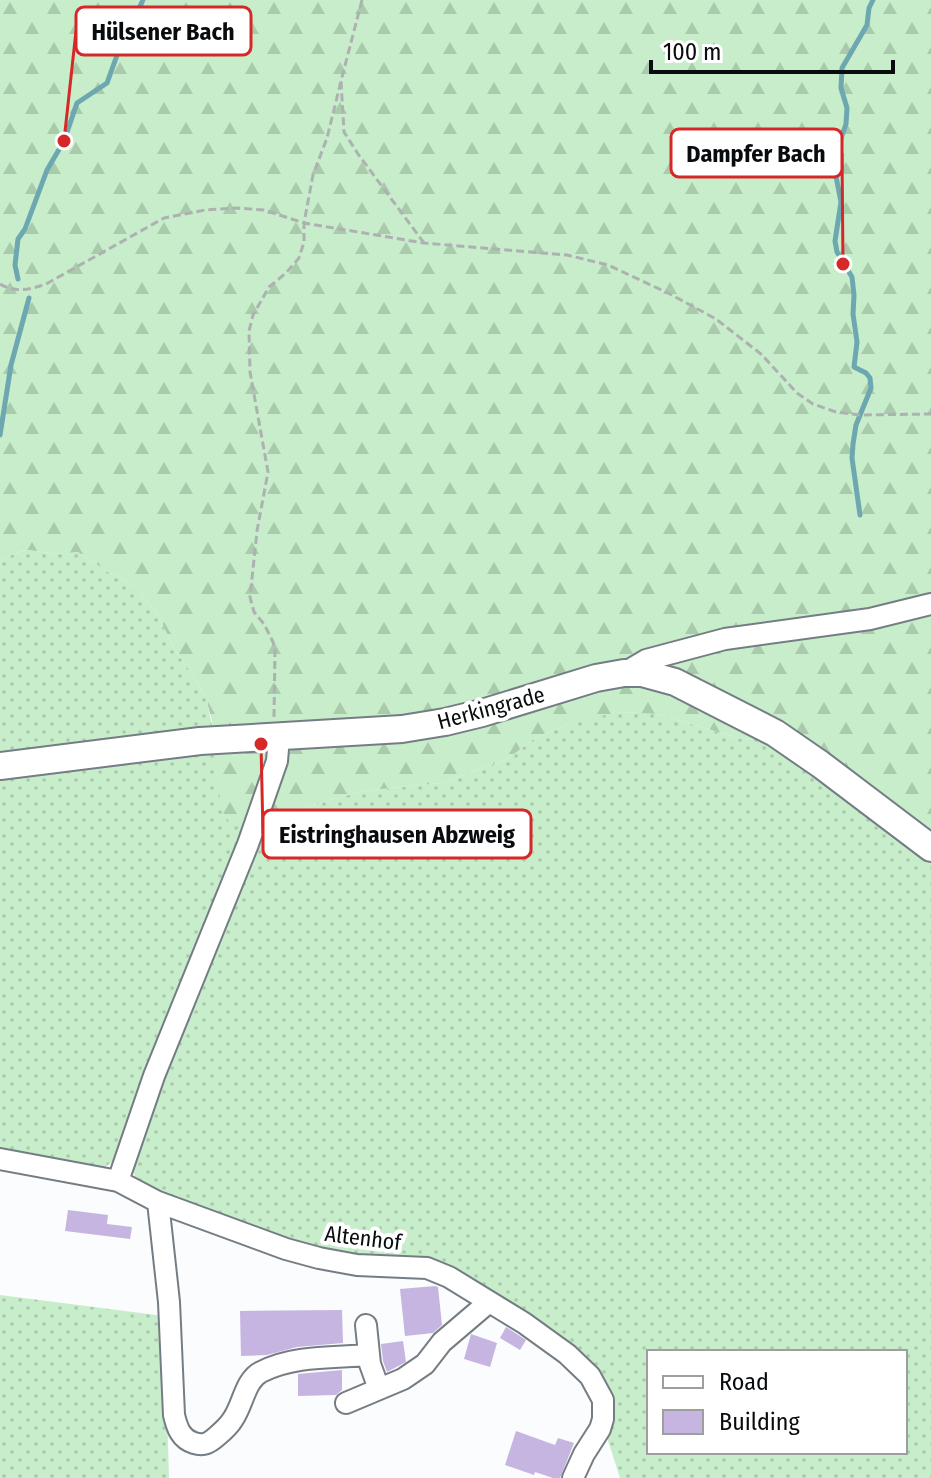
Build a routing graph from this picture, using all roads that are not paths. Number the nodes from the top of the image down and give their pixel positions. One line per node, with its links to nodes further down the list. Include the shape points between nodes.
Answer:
1 (931, 604): 2 (street, via 870,619 725,639 646,660)
2 (624, 673): 3 (main road, Herkingrade, via 445,722); 5 (main road, Herkingrade, via 675,682 775,733)
3 (274, 736): 4 (main road, Herkingrade); 7 (street, via 277,761 248,844 154,1076)
4 (0, 766)
5 (931, 848)
6 (0, 1159): 7 (street, Altenhof)
7 (118, 1181): 8 (street, Altenhof)
8 (158, 1202): 9 (street, Altenhof, via 319,1258 427,1268); 11 (street, via 174,1415 182,1436 206,1445 234,1419 256,1374 275,1365)
9 (489, 1302): 12 (street, via 425,1364); 14 (street, Altenhof, via 567,1354 598,1389 603,1419)
10 (366, 1325): 11 (street)
11 (369, 1355): 12 (street)
12 (379, 1389): 13 (street)
13 (346, 1403)
14 (573, 1478)

